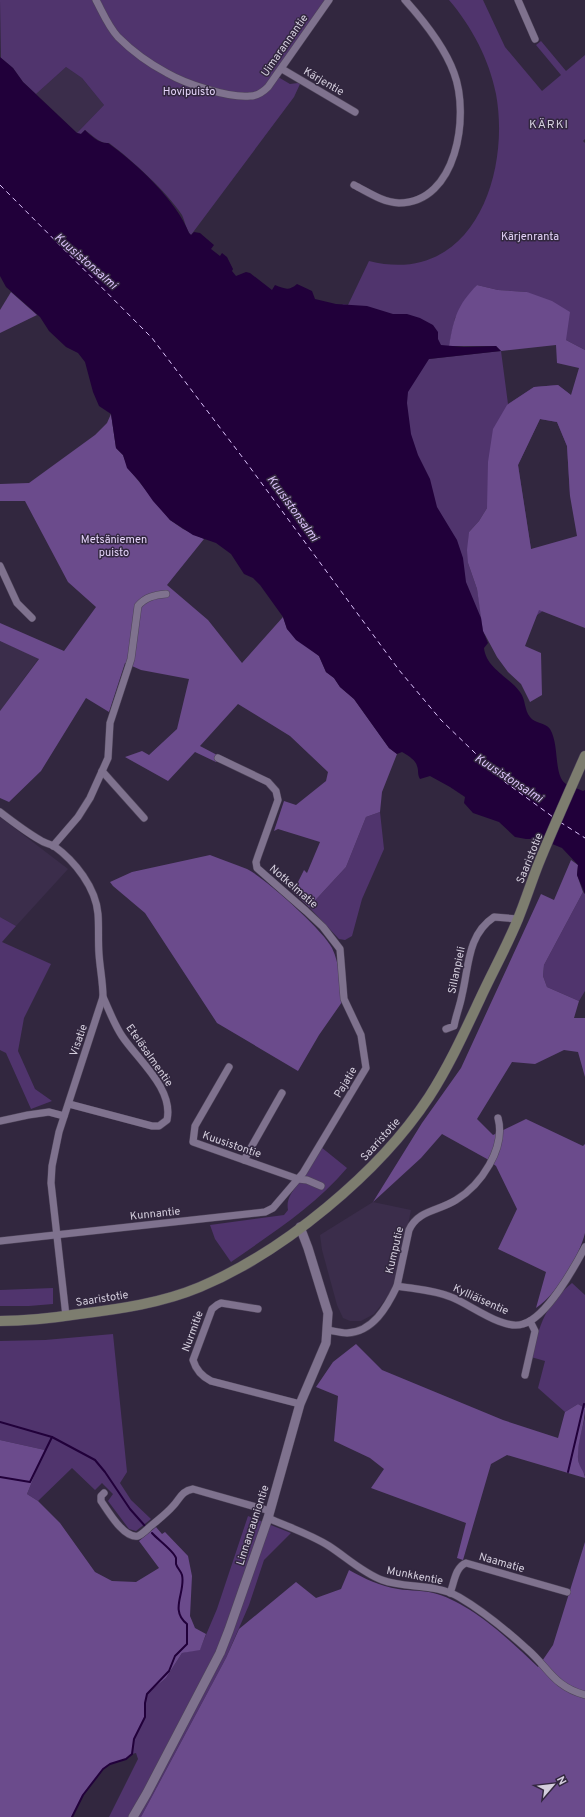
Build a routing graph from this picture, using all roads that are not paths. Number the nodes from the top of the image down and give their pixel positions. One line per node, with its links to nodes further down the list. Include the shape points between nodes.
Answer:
1 (96, 0): 6 (street, Uimarannantie, via 109,26 120,39 152,64 187,82 212,91 250,96 263,91)
2 (329, 0): 6 (street, Uimarannantie)
3 (405, 0): 8 (street, via 430,32 454,73 461,108 457,143 444,177 435,188 422,197 407,202 389,202)
4 (518, 0): 5 (street)
5 (535, 39)
6 (282, 68): 7 (street, Kärjentie)
7 (355, 112)
8 (354, 185)
9 (0, 566): 11 (street, via 17,603)
10 (166, 594): 14 (street, via 142,600 138,606 131,659 110,723 108,758)
11 (32, 618)
12 (585, 756): 18 (main road, Saaristotie, via 538,865)
13 (218, 758): 19 (street, Notkelmatie, via 273,786 278,800 258,856 257,868 306,910)
14 (102, 772): 16 (street); 17 (street, via 78,817)
15 (0, 812): 17 (street, Visatie, via 42,841)
16 (144, 818)
17 (54, 846): 20 (street, Visatie, via 80,872 96,905 103,980)
18 (518, 920): 21 (street, Sillanpieli, via 494,917 476,936 470,948 454,1026); 31 (main road, Saaristotie, via 463,1037 430,1096 392,1146 330,1204)
19 (335, 942): 29 (street, Pajatie, via 340,949 344,999 361,1035 366,1068)
20 (102, 997): 24 (street, Visatie); 24 (street, Eteläsalmentie, via 121,1034 139,1056 167,1100 167,1120 159,1126 152,1126)
21 (446, 1029)
22 (229, 1067): 28 (street, Kuusistontie, via 195,1126 193,1142)
23 (282, 1093): 28 (street)
24 (68, 1104): 25 (street, Visatie)
25 (64, 1116): 27 (street, via 49,1112); 32 (street, Visatie, via 52,1166 51,1184)
26 (498, 1118): 35 (street, Kumputie, via 500,1129 496,1152 481,1177 457,1200 421,1215 412,1223)
27 (0, 1121)
28 (244, 1160): 29 (street, Kuusistontie)
29 (298, 1179): 30 (street, Kuusistontie); 32 (street, Kunnantie, via 273,1208 265,1212)
30 (321, 1186)
31 (300, 1227): 37 (main road, Saaristotie, via 245,1264 199,1287 162,1300); 40 (street, Linnanrauniontie, via 328,1313)
32 (56, 1235): 33 (street, Kunnantie); 37 (street, Visatie)
33 (0, 1241)
34 (585, 1247): 39 (street, via 567,1279 543,1310)
35 (397, 1286): 39 (street, Kylliäisentie, via 451,1297 506,1323 515,1325); 40 (street, via 383,1311 362,1330 346,1333)
36 (258, 1309): 42 (street, Nurmitie, via 221,1303 212,1309 193,1360 195,1365 202,1376 211,1381)
37 (66, 1316): 38 (main road, Saaristotie)
38 (0, 1321)
39 (530, 1321): 41 (street, via 535,1331)
40 (328, 1330): 42 (street, Linnanrauniontie, via 323,1355)
41 (525, 1375)
42 (300, 1404): 44 (street, Linnanrauniontie)
43 (104, 1493): 44 (street, Munkkentie, via 101,1501 123,1530 133,1536 138,1536 160,1519 183,1492 193,1489)
44 (269, 1514): 46 (street, Munkkentie, via 328,1546 384,1581); 48 (street, Linnanrauniontie, via 220,1653)
45 (567, 1592): 46 (street, Naamatie, via 466,1563 458,1569)
46 (450, 1593): 47 (street, Munkkentie, via 475,1608 527,1649 563,1686)
47 (585, 1695)
48 (133, 1817)

